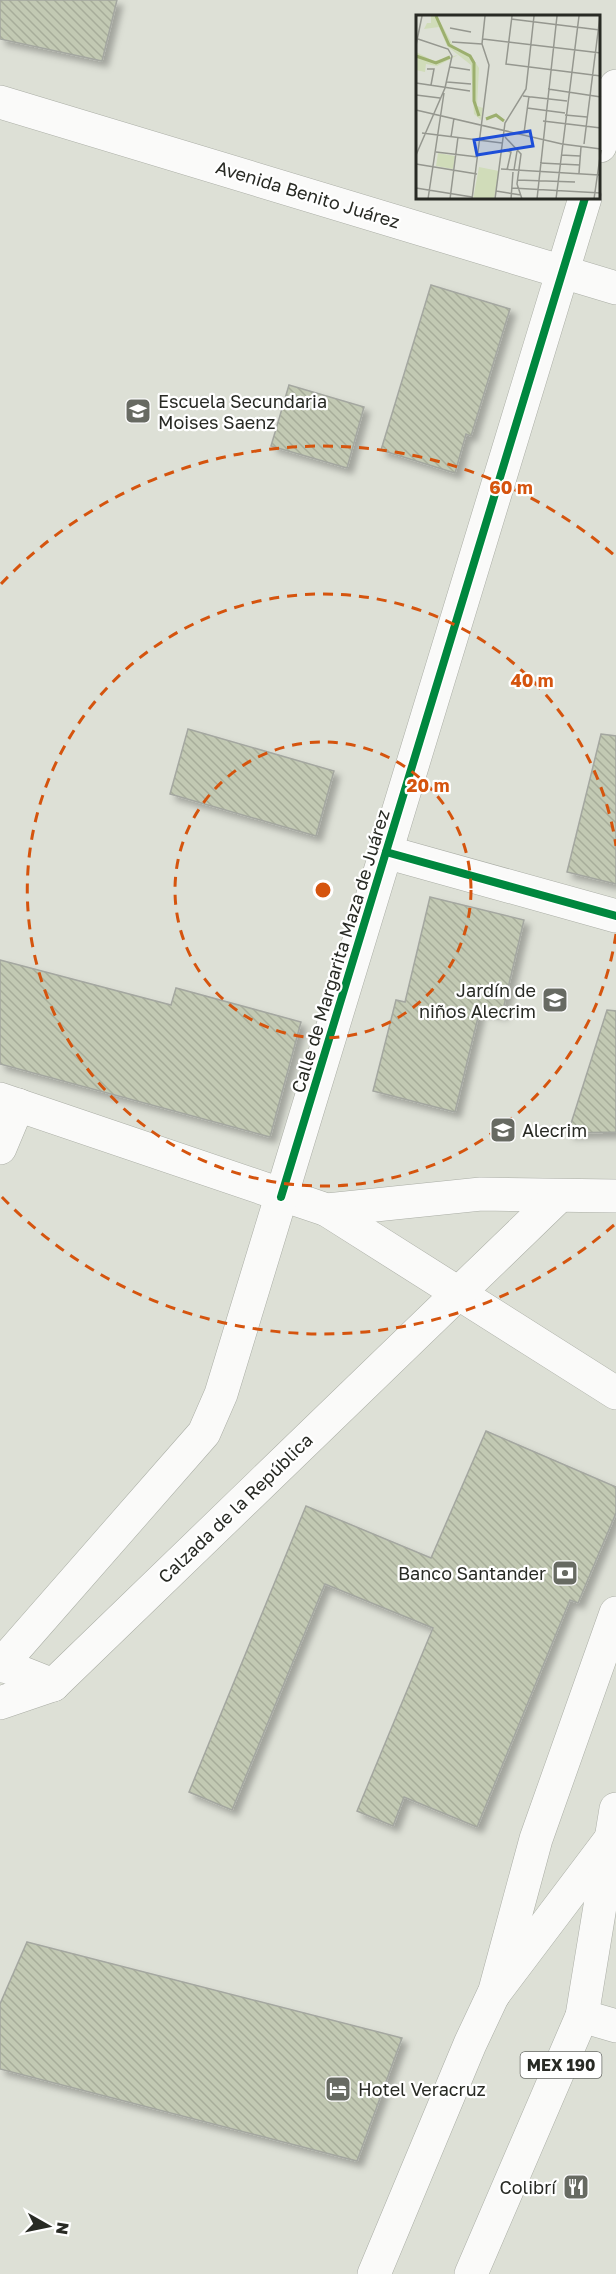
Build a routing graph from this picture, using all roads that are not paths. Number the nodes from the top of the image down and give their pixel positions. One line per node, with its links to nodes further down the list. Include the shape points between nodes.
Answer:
1 (616, 86): 3 (main road)
2 (0, 102): 5 (main road, Avenida Benito Juárez)
3 (601, 142)
4 (584, 200): 5 (main road, Calle de Margarita Maza de Juárez)
5 (564, 273): 6 (main road, Avenida Benito Juárez); 7 (main road, Calle de Margarita Maza de Juárez)
6 (616, 288)
7 (386, 852): 8 (main road); 13 (main road, Calle de Margarita Maza de Juárez)
8 (616, 916)
9 (9, 1102): 10 (main road); 13 (main road)
10 (0, 1148)
11 (559, 1196): 12 (main road); 14 (main road, via 481,1194); 15 (main road, Calzada de la República)
12 (616, 1196)
13 (281, 1197): 14 (main road); 18 (main road, via 221,1394 204,1433)
14 (327, 1210): 15 (main road)
15 (458, 1293): 16 (main road); 19 (main road, Calzada de la República)
16 (616, 1393)
17 (616, 1613): 23 (main road, via 536,1839)
18 (1, 1665): 19 (main road)
19 (53, 1685): 20 (main road, Calzada de la República)
20 (0, 1703)
21 (616, 1809): 22 (main road, MEX 190)
22 (612, 1838): 23 (main road, MEX 190); 24 (main road, MEX 190)
23 (493, 1995): 26 (main road, MEX 190)
24 (582, 2016): 25 (main road); 27 (main road, MEX 190)
25 (616, 2026)
26 (374, 2274)
27 (471, 2274)

